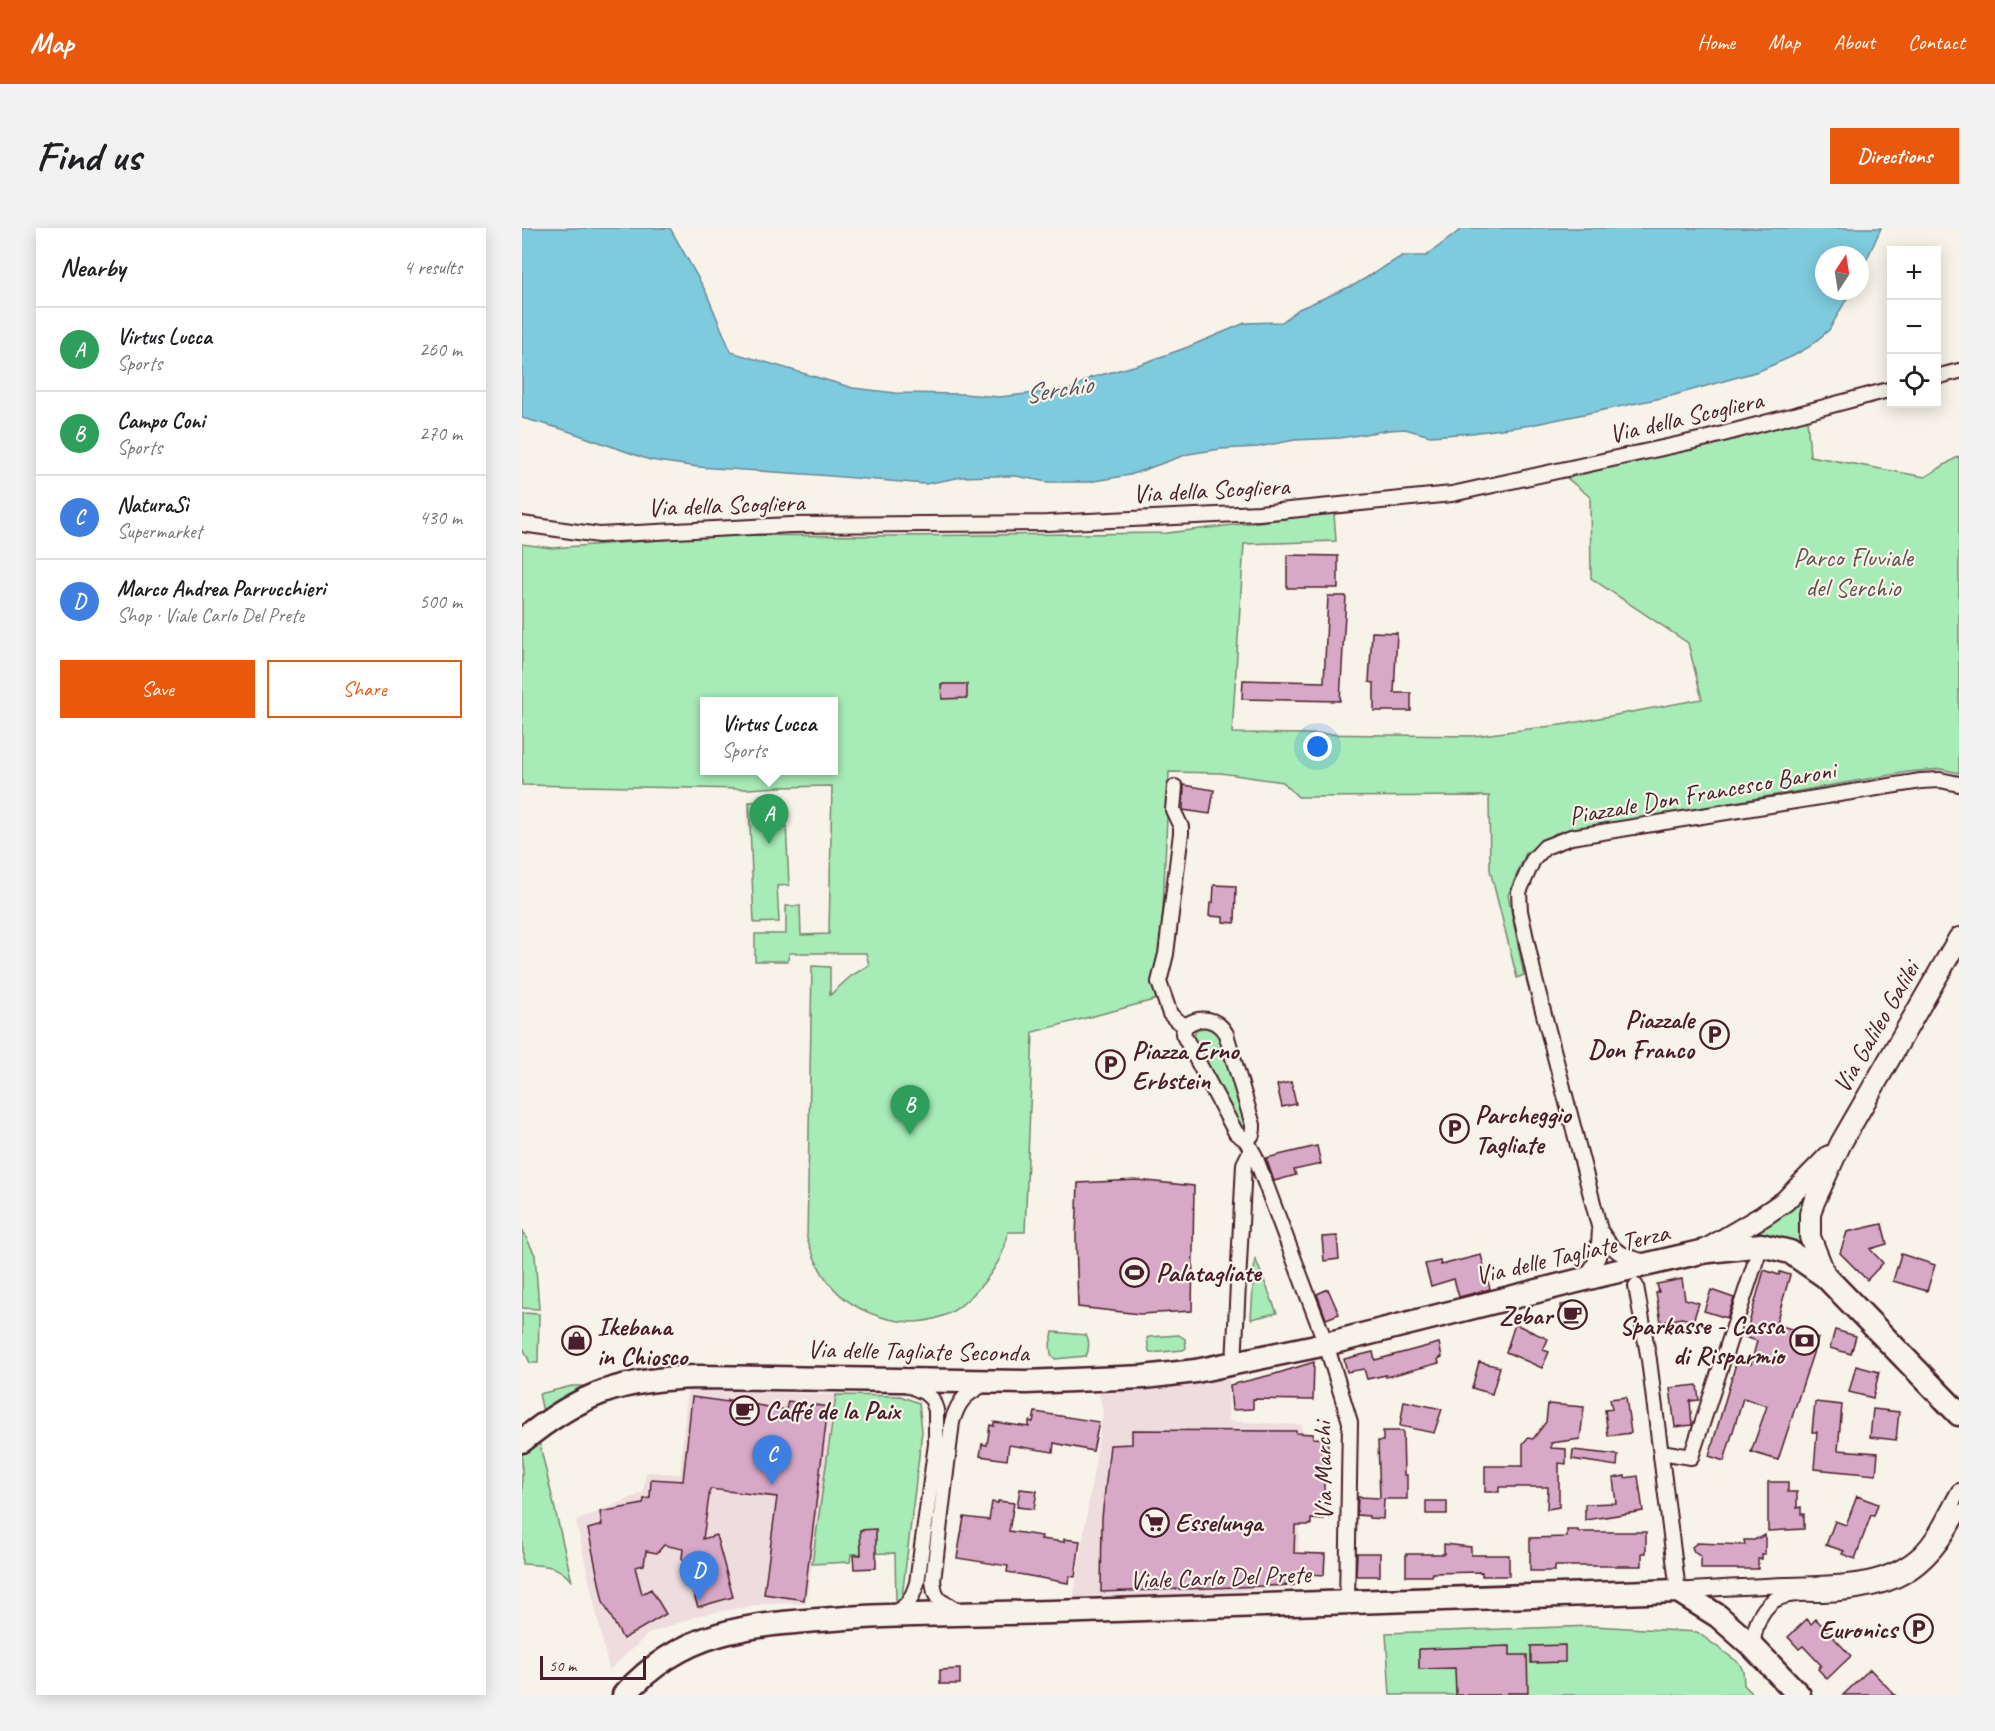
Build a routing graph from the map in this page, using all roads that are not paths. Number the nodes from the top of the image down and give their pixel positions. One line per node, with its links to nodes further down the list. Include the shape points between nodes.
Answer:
1 (1959, 371): 2 (street)
2 (1941, 376)
3 (1887, 390): 4 (street, Via della Scogliera, via 1708,438 1452,494 1259,513 1047,523 791,525 599,535)
4 (522, 524)
5 (1959, 784): 11 (street, Piazzale Don Francesco Baroni, via 1922,781 1571,837 1545,847 1533,860 1519,892 1520,911)
6 (1175, 787): 8 (street, via 1173,810 1181,833 1159,982 1170,1014)
7 (1959, 938): 9 (main road, Via Galileo Galilei)
8 (1185, 1026): 10 (street, via 1183,1034 1236,1134); 10 (street, via 1204,1019 1215,1021 1226,1034 1253,1125)
9 (1841, 1143): 13 (main road, Via Galileo Galilei, via 1785,1201); 15 (main road, Via Galileo Galilei, via 1810,1214 1810,1236)
10 (1248, 1145): 18 (street, Via Marchi); 19 (street)
11 (1600, 1230): 14 (street, via 1619,1254); 16 (street, Piazzale Don Francesco Baroni, via 1598,1257)
12 (1761, 1245): 13 (main road, Via delle Tagliate Terza); 15 (main road, Via delle Tagliate Terza, via 1790,1252); 24 (street, via 1691,1457)
13 (1701, 1252): 14 (main road, Via delle Tagliate Terza)
14 (1651, 1264): 16 (main road, Via delle Tagliate Terza)
15 (1826, 1277): 22 (main road, Via delle Tagliate Terza)
16 (1586, 1279): 18 (main road, Via delle Tagliate Terza)
17 (1636, 1286): 24 (street)
18 (1326, 1344): 19 (main road, Via delle Tagliate Seconda); 28 (street, Via Marchi, via 1350,1422)
19 (1234, 1365): 21 (main road, Via delle Tagliate Seconda, via 1144,1377)
20 (894, 1380): 21 (main road, Via delle Tagliate Seconda); 23 (main road, Via delle Tagliate Seconda, via 650,1380 578,1402); 30 (street, via 924,1392 932,1400 936,1410 936,1444 917,1583 904,1609)
21 (990, 1381): 29 (street, via 962,1399 955,1413 933,1581 942,1602)
22 (1959, 1414)
23 (522, 1441)
24 (1660, 1452): 27 (street)
25 (1959, 1491): 27 (street, via 1921,1553 1876,1577)
26 (1959, 1512): 31 (street, via 1937,1550 1901,1578 1863,1591 1778,1598 1758,1619)
27 (1678, 1591): 28 (main road, Viale Carlo Del Prete); 31 (main road, via 1718,1616)
28 (1347, 1602): 29 (main road, Viale Carlo Del Prete)
29 (971, 1614): 30 (main road, Viale Carlo Del Prete)
30 (888, 1616): 32 (main road, Viale Carlo Del Prete, via 811,1620 720,1635 679,1650 654,1666)
31 (1752, 1646): 33 (main road)
32 (624, 1695)
33 (1799, 1695)

